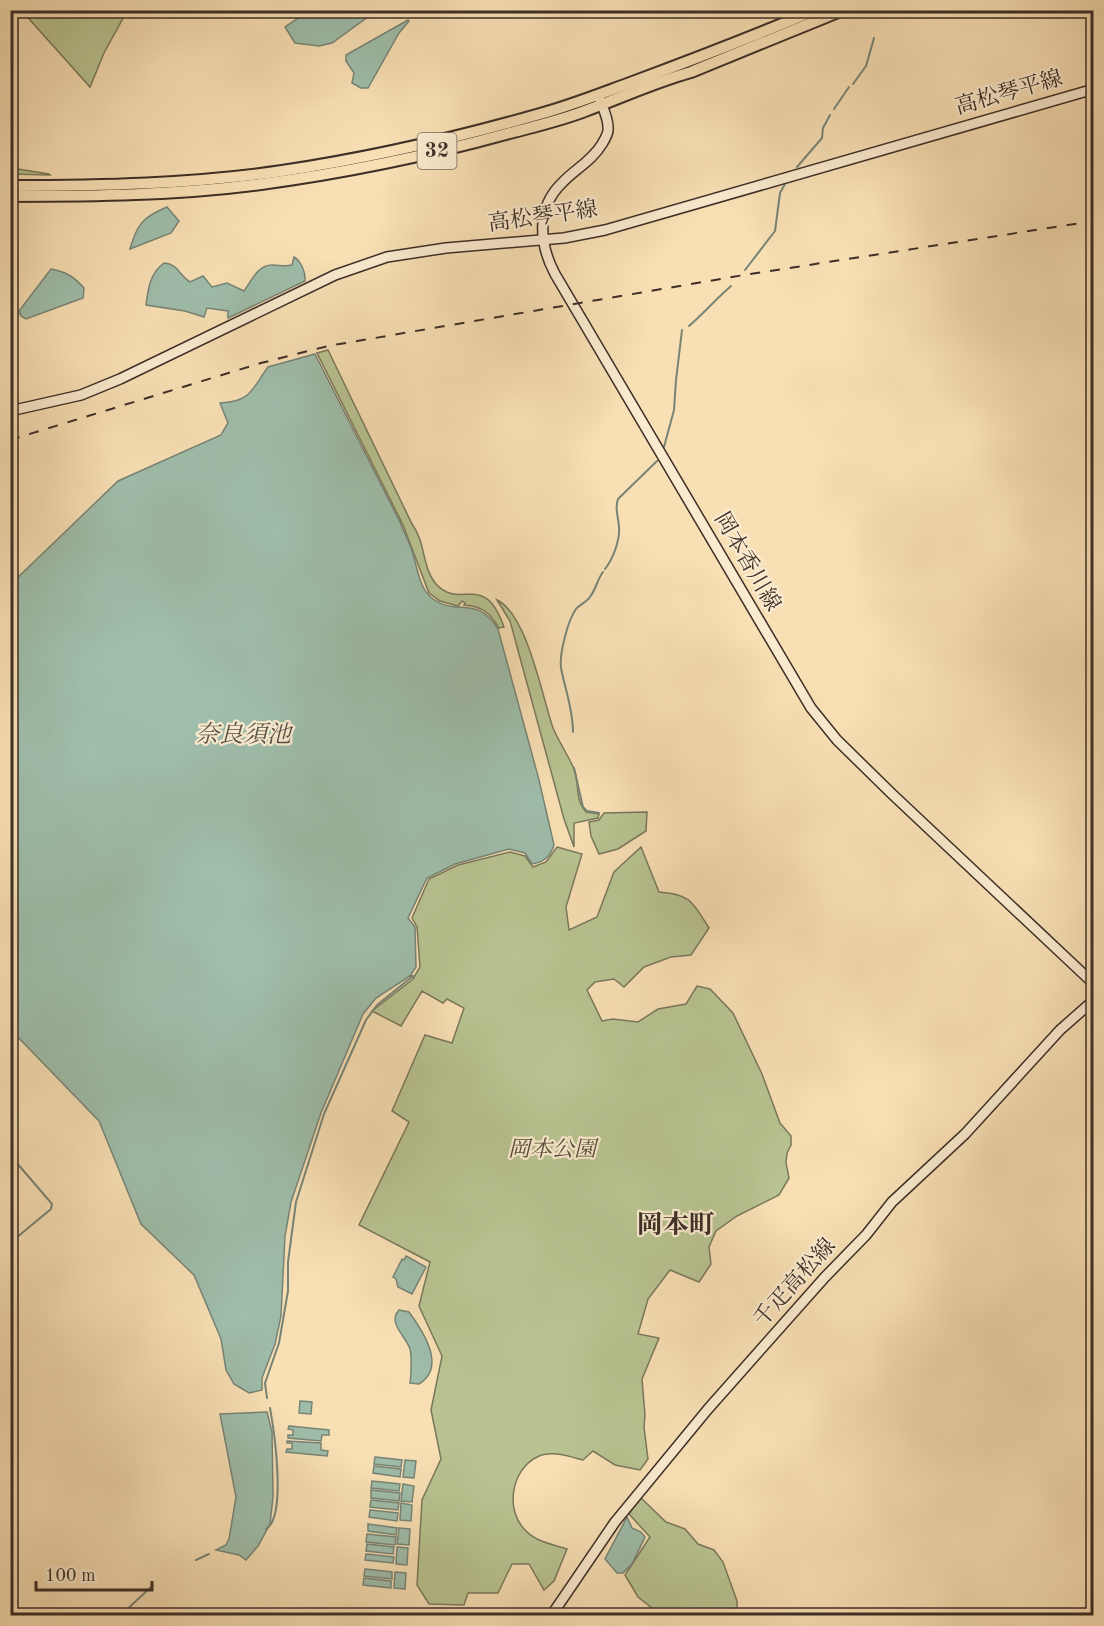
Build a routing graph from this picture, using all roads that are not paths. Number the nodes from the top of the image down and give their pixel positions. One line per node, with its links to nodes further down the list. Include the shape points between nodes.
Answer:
1 (816, 10): 4 (highway, 32)
2 (843, 10): 4 (highway, 32, via 692,72)
3 (1094, 89): 7 (main road, 高松琴平線, via 605,230)
4 (600, 100): 5 (highway, 32, via 407,148 282,171 164,182); 6 (highway, 32, via 584,112 504,135 409,158 259,184 143,193); 7 (main road, 岡本香川線, via 608,126 605,138 592,158 561,183 550,198 544,214)
5 (10, 186)
6 (10, 196)
7 (543, 240): 8 (main road, 高松琴平線, via 387,257 335,275 81,395); 9 (main road, 岡本香川線, via 555,274 811,708 891,793)
8 (10, 411)
9 (1094, 984)
10 (1094, 1000): 11 (main road, 千疋高松線, via 1060,1030 965,1134 892,1202 708,1408 615,1522)
11 (551, 1616)

